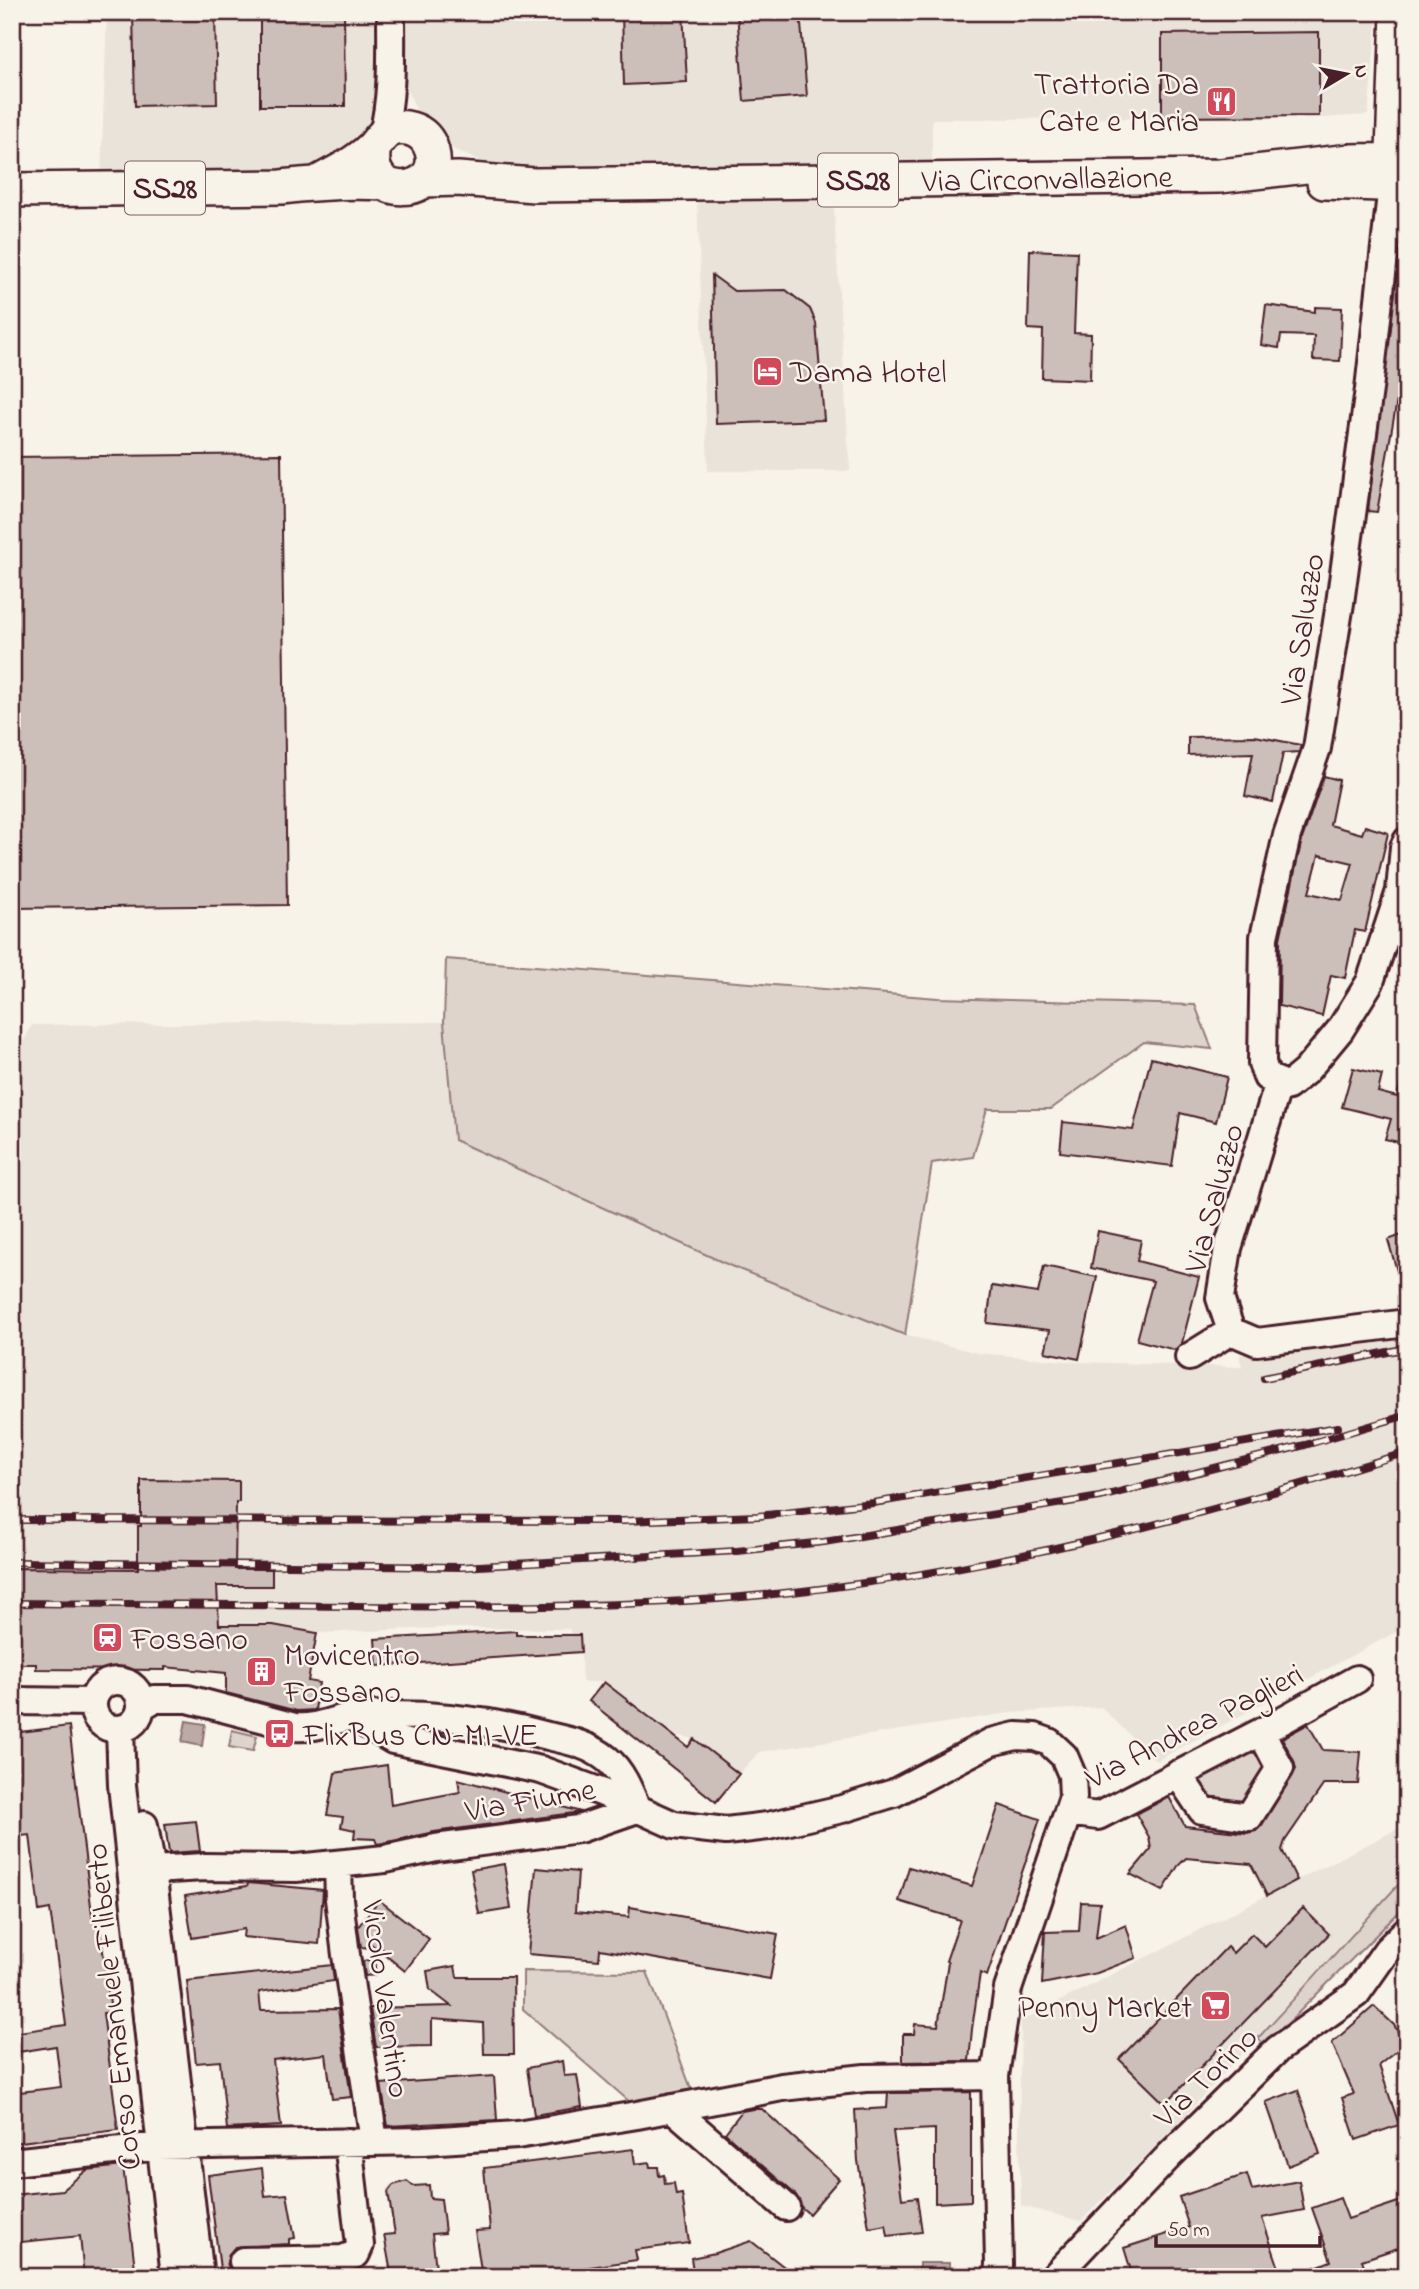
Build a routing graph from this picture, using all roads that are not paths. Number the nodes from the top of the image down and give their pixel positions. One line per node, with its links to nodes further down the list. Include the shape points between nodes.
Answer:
1 (391, 12): 3 (street, via 392,78)
2 (1398, 12): 4 (main road)
3 (401, 140): 5 (main road, via 433,165); 6 (main road, Via Circonvallazione / SS28); 7 (main road, Via Circonvallazione / SS28); 8 (main road, via 372,163)
4 (1400, 172): 6 (main road, Via Circonvallazione / SS28, via 1271,181 1220,176 534,185); 12 (street, Via Saluzzo, via 1317,748 1287,835 1264,937 1262,1063)
5 (424, 180): 6 (main road, Via Circonvallazione / SS28); 8 (main road, Via Circonvallazione / SS28, via 405,189)
6 (496, 181)
7 (318, 182): 8 (main road, Via Circonvallazione / SS28); 9 (main road, Via Circonvallazione / SS28, via 281,187)
8 (385, 183)
9 (12, 190)
10 (1407, 841): 11 (street)
11 (1404, 893): 12 (street, via 1370,982 1340,1030 1287,1086)
12 (1273, 1080): 14 (street, Via Saluzzo, via 1228,1248 1220,1298)
13 (1407, 1323): 14 (street, via 1257,1342)
14 (1231, 1331): 15 (street)
15 (1189, 1357)
16 (1357, 1679): 22 (street, Via Andrea Paglieri)
17 (12, 1702): 18 (street)
18 (93, 1702): 19 (street, via 107,1683 123,1681 137,1690); 21 (street, via 100,1722)
19 (142, 1706): 20 (street, via 154,1699 188,1699 307,1728); 21 (street, via 133,1724)
20 (353, 1716): 24 (street, via 393,1740 541,1770); 24 (street, via 436,1715 506,1725 587,1746 610,1760)
21 (120, 1730): 28 (street, Corso Emanuele Filiberto, via 122,1785)
22 (1261, 1732): 23 (street, Via Andrea Paglieri); 23 (street, via 1280,1768 1249,1816 1202,1810)
23 (1178, 1773): 25 (street, Via Andrea Paglieri, via 1098,1816)
24 (638, 1809): 25 (street, Via Fiume, via 674,1825 726,1831 768,1826 894,1793 991,1742 1016,1736 1049,1742 1064,1756 1072,1775); 27 (street, Via Fiume, via 579,1829)
25 (1068, 1812): 30 (street, Via Andrea Paglieri, via 1008,1989)
26 (144, 1825): 28 (street, Corso Emanuele Filiberto)
27 (338, 1865): 28 (street, Via Fiume, via 204,1867); 32 (street, Vicolo Valentino)
28 (143, 1874): 33 (street, Corso Emanuele Filiberto); 34 (street, Corso Emanuele Filiberto)
29 (1407, 1930): 41 (street, Via Torino, via 1356,1994 1278,2049)
30 (995, 2076): 31 (street, via 864,2078 782,2087); 38 (street, Via Andrea Paglieri)
31 (672, 2108): 32 (street, via 517,2135); 36 (street)
32 (361, 2142): 33 (street); 37 (street, Vicolo Valentino, via 360,2245 356,2254 343,2259)
33 (186, 2145): 34 (street); 40 (street, Corso Emanuele Filiberto)
34 (159, 2146): 35 (street); 39 (street, Corso Emanuele Filiberto)
35 (12, 2162)
36 (786, 2207)
37 (243, 2261)
38 (1000, 2275)
39 (175, 2277)
40 (200, 2277)
41 (1054, 2277)

